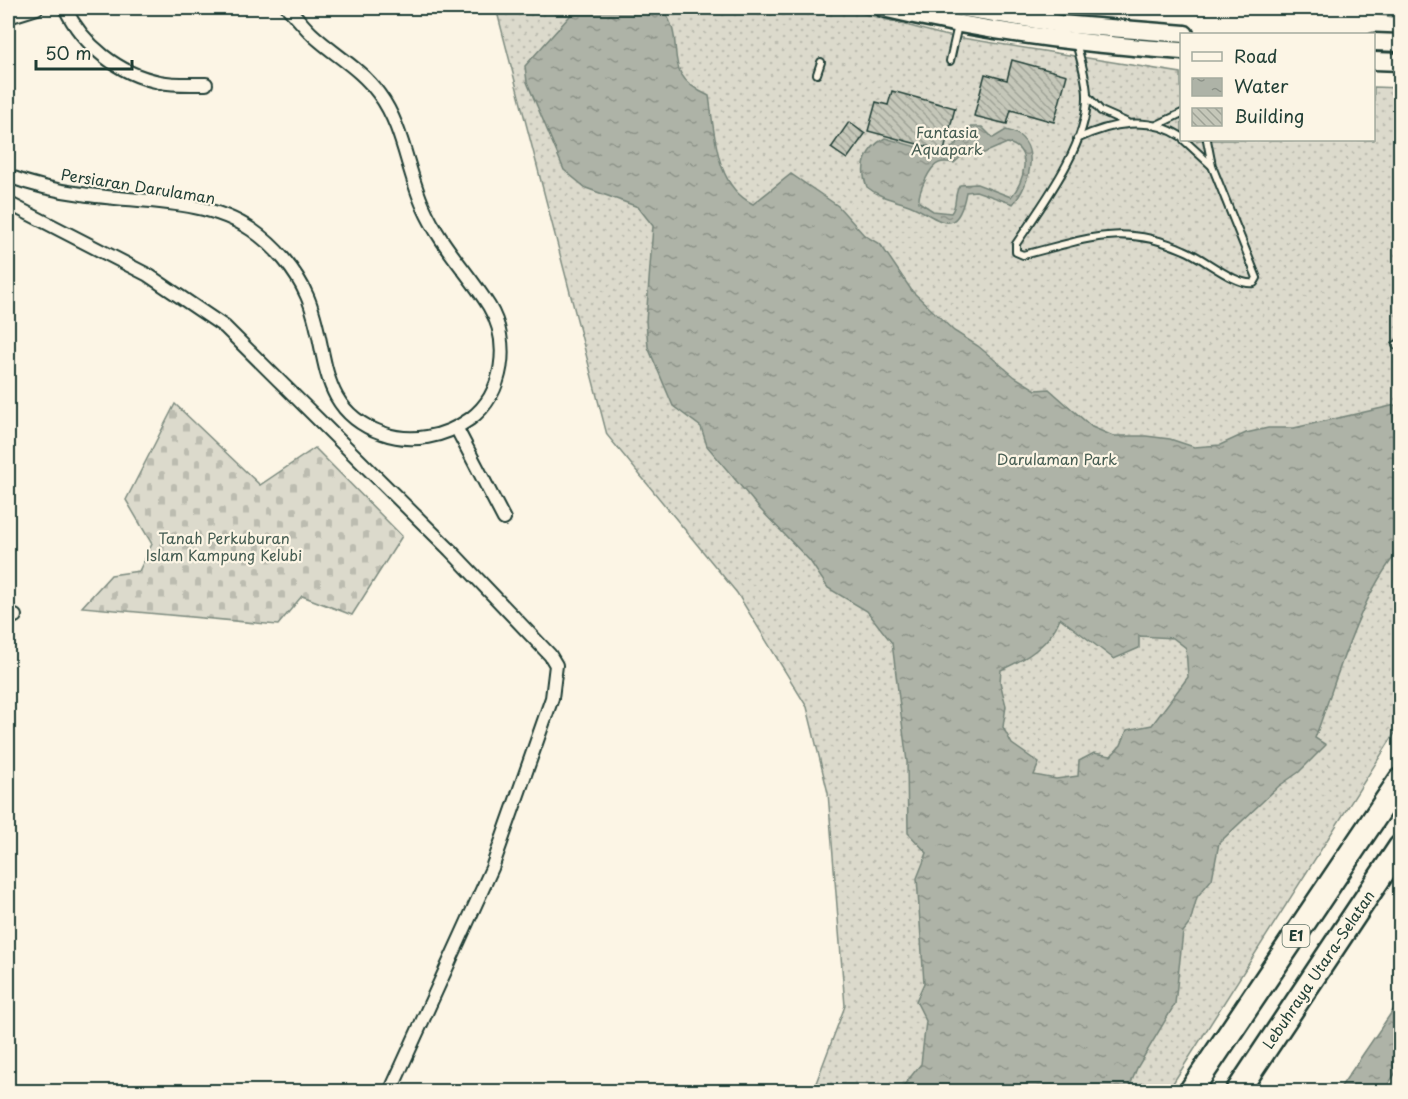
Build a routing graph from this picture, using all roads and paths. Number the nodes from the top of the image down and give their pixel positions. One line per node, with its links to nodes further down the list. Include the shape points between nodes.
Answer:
1 (37, 8): 6 (street)
2 (65, 8): 18 (street, via 86,39 110,62 135,76 162,83)
3 (288, 8): 30 (street, Persiaran Darulaman, via 315,38 348,60 379,93 391,112 417,192 435,232 494,318 502,352 497,382 483,408)
4 (883, 8): 7 (street)
5 (964, 8): 8 (street, via 1060,24)
6 (8, 17)
7 (958, 25): 9 (street); 13 (lane)
8 (1180, 34)
9 (1076, 41): 12 (street); 19 (lane)
10 (1375, 42): 11 (street)
11 (1401, 43)
12 (1180, 51)
13 (950, 61)
14 (1375, 61): 16 (street)
15 (821, 62): 17 (lane)
16 (1401, 62)
17 (817, 74)
18 (206, 84)
19 (1087, 94): 21 (lane, via 1101,111); 24 (lane, via 1087,108)
20 (1180, 114): 22 (lane)
21 (1129, 123): 22 (lane); 24 (lane)
22 (1157, 125): 23 (lane)
23 (1180, 136)
24 (1077, 139): 27 (lane, via 1050,192 1016,244 1016,252 1023,255 1093,237 1131,236 1182,249 1231,276 1254,283 1257,278)
25 (1186, 141): 27 (lane)
26 (1208, 141): 27 (lane)
27 (1212, 166)
28 (8, 176): 30 (street, Persiaran Darulaman, via 56,190 180,206 235,219 268,243 301,284 312,308 327,379 344,408 368,427 398,438)
29 (8, 203): 34 (street, via 148,275 225,327 450,550 556,665 552,698 492,868)
30 (458, 429): 31 (street)
31 (504, 519)
32 (1401, 780): 35 (highway, E1)
33 (1401, 848): 36 (highway, Lebuhraya Utara–Selatan / E1)
34 (390, 1092)
35 (1190, 1092)
36 (1237, 1092)

